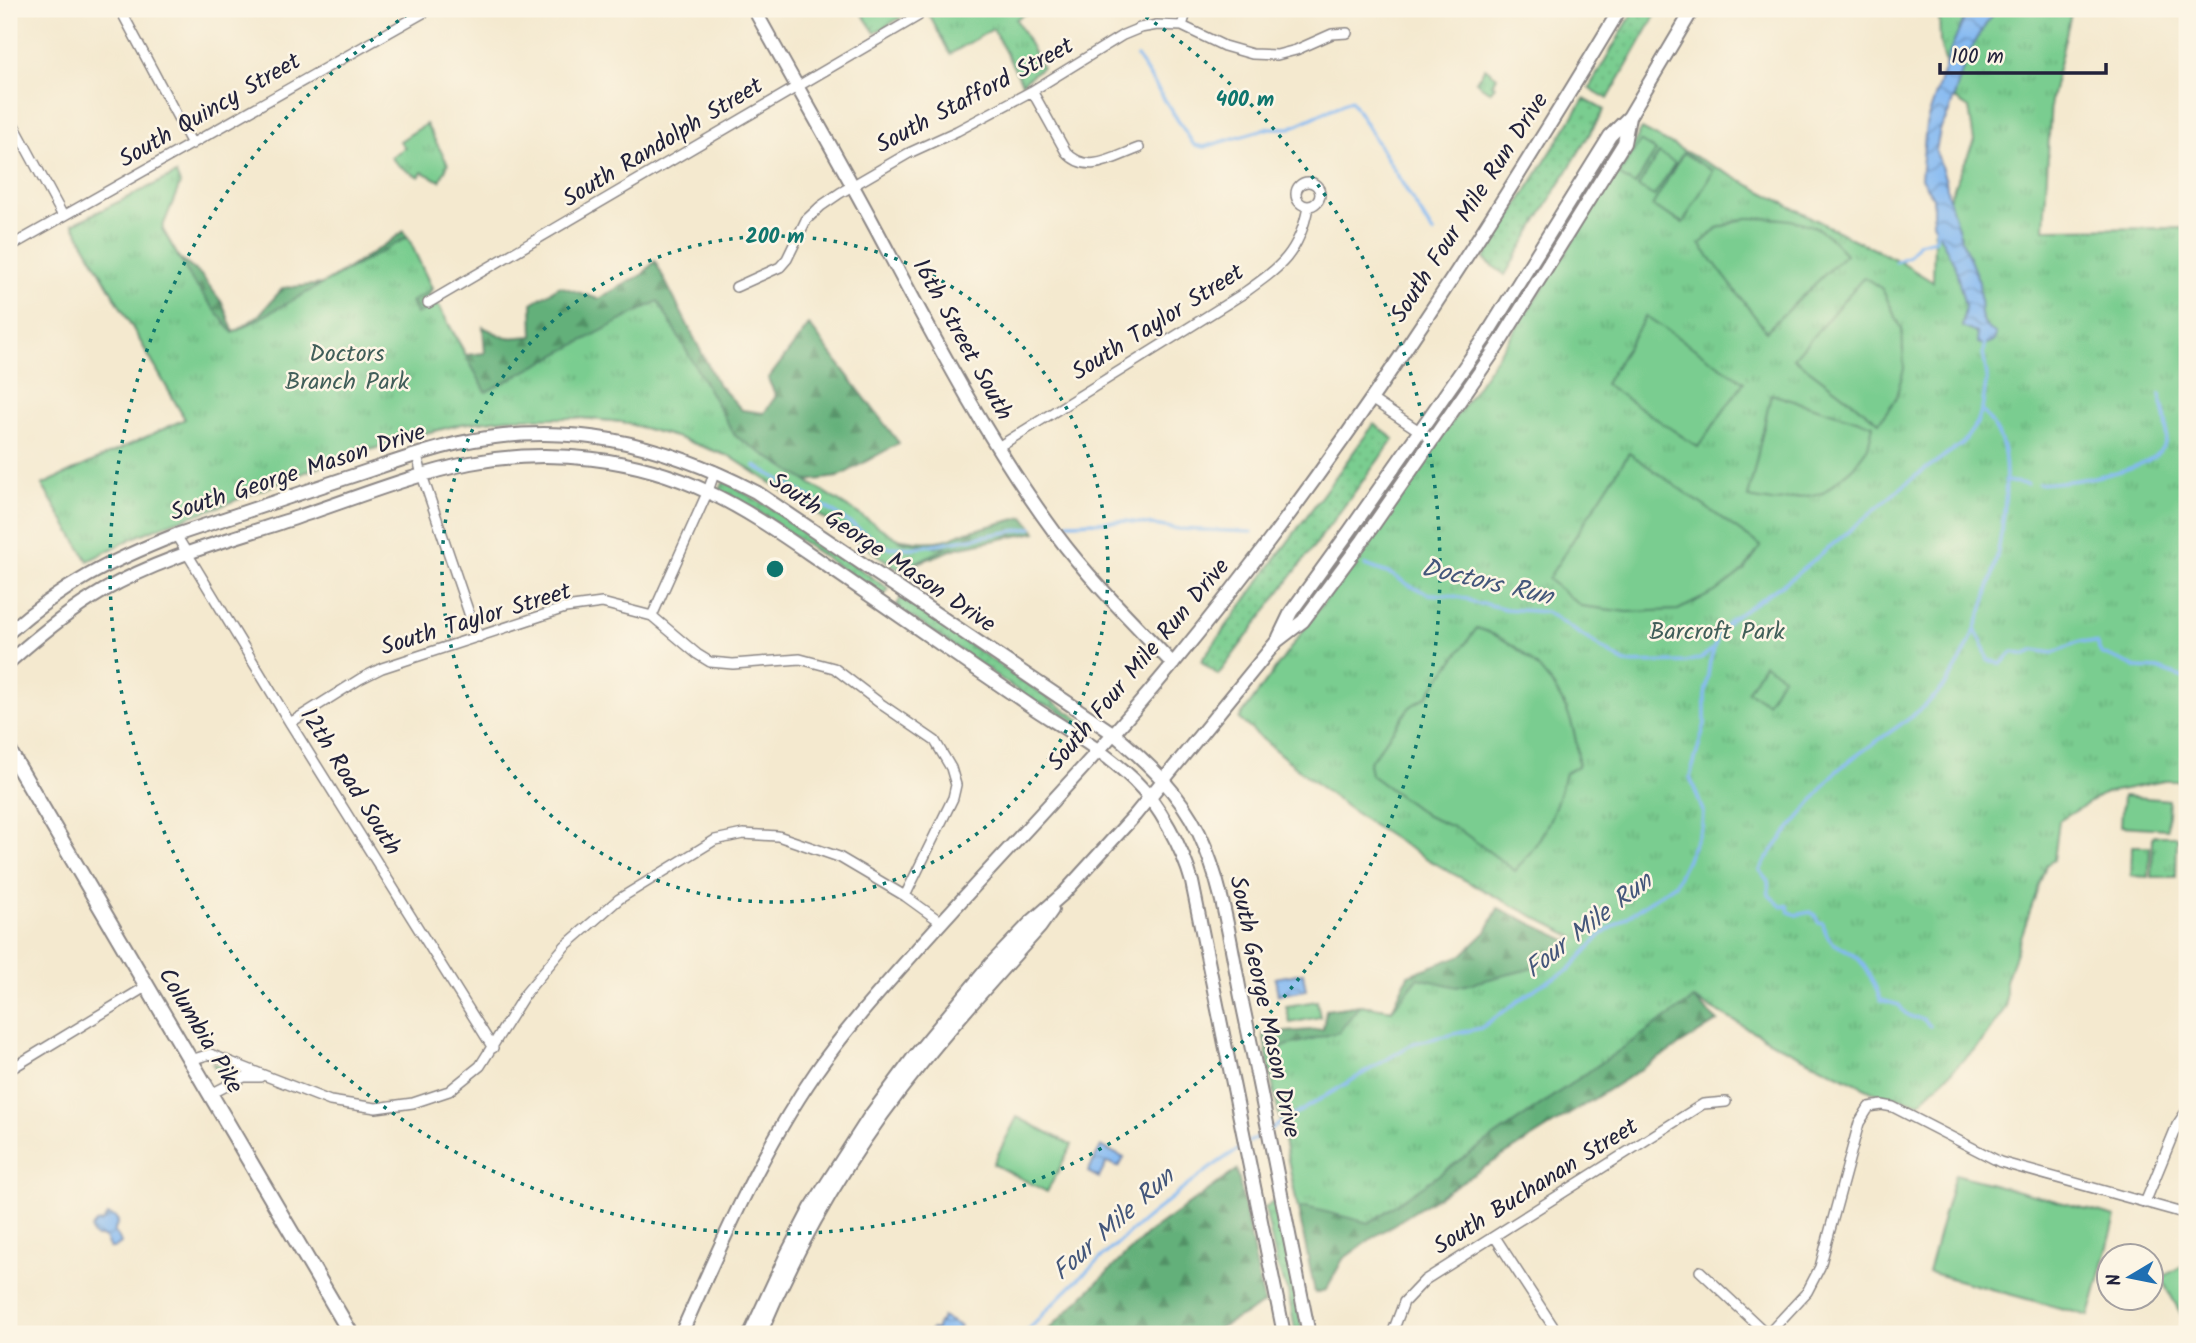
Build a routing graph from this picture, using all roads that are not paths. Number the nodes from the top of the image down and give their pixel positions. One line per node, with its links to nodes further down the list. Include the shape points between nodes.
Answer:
1 (120, 9): 15 (street)
2 (430, 9): 7 (street, South Quincy Street)
3 (754, 9): 11 (main road, 16th Street South)
4 (1187, 9): 9 (street)
5 (1620, 9): 23 (main road, South Four Mile Run Drive)
6 (1693, 9): 14 (main road)
7 (414, 13): 15 (street, South Quincy Street)
8 (918, 16): 11 (street, South Randolph Street)
9 (1182, 26): 10 (street, South Stafford Street, via 1252,54 1277,55 1332,34); 12 (street, South Stafford Street, via 1157,25 1132,32)
10 (1347, 33)
11 (796, 87): 17 (main road, 16th Street South); 22 (street, South Randolph Street)
12 (1032, 91): 16 (street, via 1072,160 1094,164); 17 (street, South Stafford Street)
13 (9, 116): 19 (street)
14 (1629, 117): 24 (main road, via 1610,136 1484,339); 25 (main road, via 1624,143 1497,348)
15 (192, 144): 19 (street, South Quincy Street)
16 (1139, 148)
17 (853, 185): 21 (street, South Stafford Street, via 806,220 780,267); 26 (main road, 16th Street South, via 960,386)
18 (1308, 206): 26 (street, South Taylor Street, via 1296,246 1278,268)
19 (64, 216): 20 (street, South Quincy Street)
20 (9, 247)
21 (736, 287)
22 (428, 303)
23 (1371, 399): 24 (street); 40 (main road, South Four Mile Run Drive)
24 (1420, 432): 25 (street); 38 (main road, via 1291,612)
25 (1433, 440): 38 (main road, via 1303,621)
26 (998, 447): 40 (main road, 16th Street South, via 1065,545)
27 (417, 455): 28 (main road, South George Mason Drive, via 485,438 577,436 641,446); 29 (street); 31 (main road, South George Mason Drive)
28 (715, 471): 30 (street); 33 (main road, South George Mason Drive, via 756,492)
29 (422, 475): 30 (main road, South George Mason Drive, via 504,458 560,456 649,470); 32 (main road, South George Mason Drive); 37 (street)
30 (708, 491): 34 (main road, South George Mason Drive, via 771,527); 35 (street)
31 (176, 535): 32 (street, 12th Road South); 36 (main road, South George Mason Drive, via 76,582)
32 (186, 554): 39 (main road, South George Mason Drive, via 104,591); 41 (street, 12th Road South)
33 (898, 588): 34 (main road); 42 (main road, South George Mason Drive)
34 (886, 606): 44 (main road, South George Mason Drive)
35 (652, 616): 37 (street, South Taylor Street, via 602,603 565,608); 48 (street, South Taylor Street, via 710,662 800,659 834,668 935,741 956,785)
36 (9, 632)
37 (479, 637): 41 (street, South Taylor Street, via 383,668)
38 (1278, 641): 45 (main road)
39 (9, 662)
40 (1173, 664): 42 (main road, South Four Mile Run Drive)
41 (290, 723): 51 (street, 12th Road South)
42 (1114, 734): 44 (main road, South Four Mile Run Drive); 45 (main road, South George Mason Drive)
43 (9, 751): 50 (main road, Columbia Pike)
44 (1098, 751): 46 (main road, South George Mason Drive); 49 (main road, South Four Mile Run Drive)
45 (1166, 781): 46 (main road); 67 (main road, South George Mason Drive, via 1198,832 1216,876)
46 (1150, 799): 47 (main road); 66 (main road, South George Mason Drive, via 1187,865)
47 (1064, 893): 64 (main road, via 975,981 870,1116 811,1208); 65 (main road, via 878,1120 800,1249)
48 (905, 896): 49 (street); 51 (street, via 839,858 778,836 743,834 715,841 619,899 565,946 525,994)
49 (941, 922): 63 (main road, South Four Mile Run Drive, via 851,1025 781,1126 733,1215)
50 (147, 986): 52 (main road, Columbia Pike); 53 (street)
51 (493, 1048): 54 (street, via 480,1066 449,1091 413,1103 376,1108 330,1101)
52 (191, 1060): 54 (street, via 210,1054); 55 (main road, Columbia Pike)
53 (9, 1070)
54 (265, 1077): 55 (street, via 244,1077)
55 (211, 1094): 62 (main road, Columbia Pike)
56 (1726, 1102): 60 (street, South Buchanan Street, via 1703,1104)
57 (2187, 1110): 58 (street)
58 (2145, 1203): 59 (street); 70 (street, via 2000,1162 1893,1107 1869,1107 1859,1122 1820,1267 1807,1292)
59 (2187, 1214)
60 (1495, 1237): 68 (street, South Buchanan Street, via 1425,1280 1404,1303); 69 (street)
61 (1700, 1271): 70 (street)
62 (351, 1334)
63 (681, 1334)
64 (750, 1334)
65 (760, 1334)
66 (1284, 1334)
67 (1309, 1334)
68 (1392, 1334)
69 (1558, 1334)
70 (1768, 1334)

